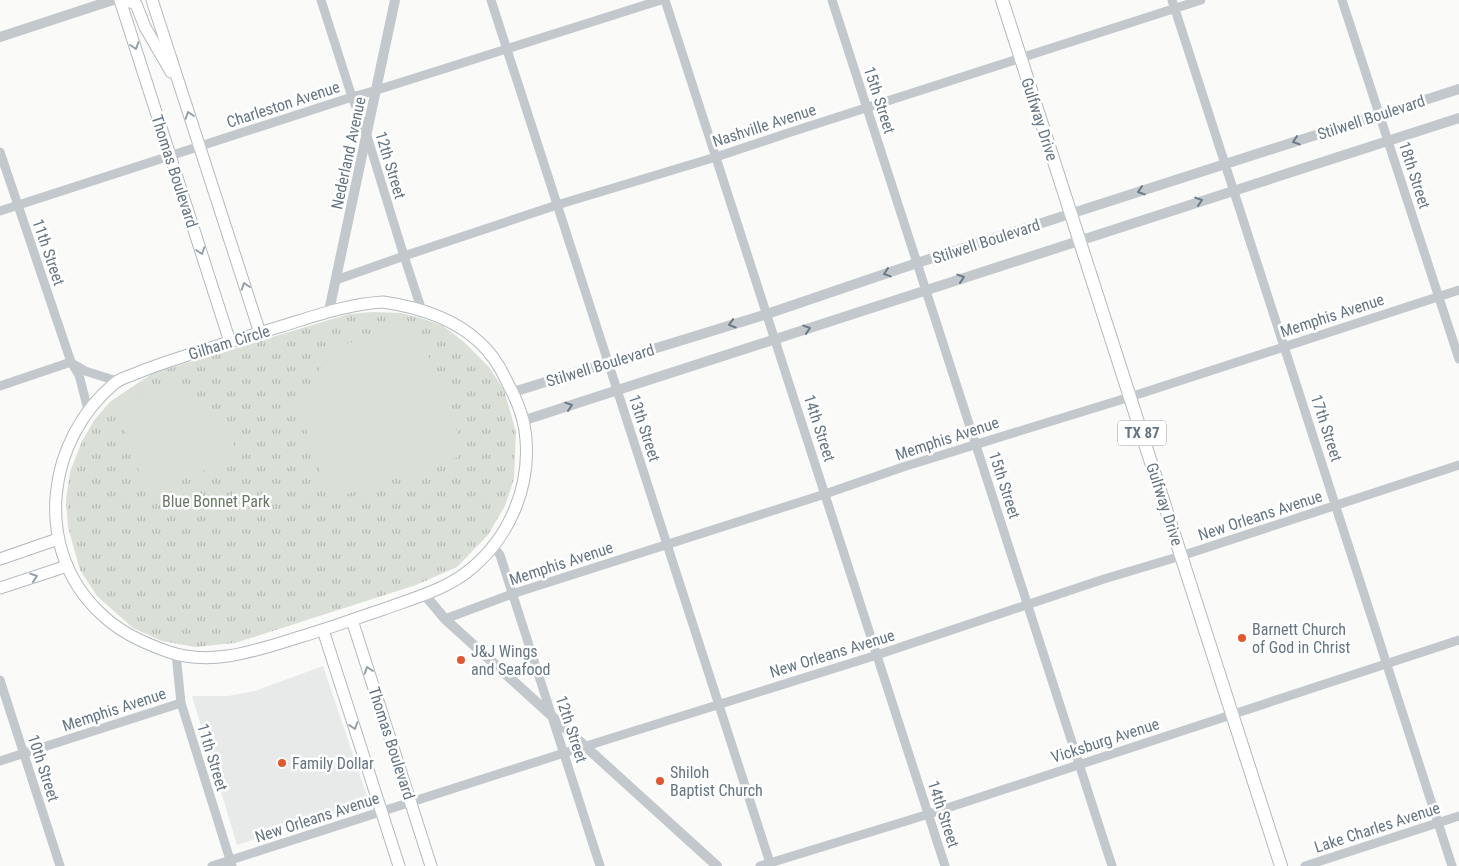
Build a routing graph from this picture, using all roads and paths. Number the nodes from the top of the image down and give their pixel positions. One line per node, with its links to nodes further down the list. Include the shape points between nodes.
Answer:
1 (113, 0): 15 (street)
2 (120, 0): 29 (main road, Thomas Boulevard, one-way to 29)
3 (125, 0): 18 (main road, via 136,4 145,27)
4 (152, 0): 18 (main road, Thomas Boulevard)
5 (321, 0): 21 (street, 12th Street)
6 (395, 0): 20 (street, Nederland Avenue)
7 (491, 0): 16 (street, 13th Street)
8 (661, 0): 16 (street, Charleston Avenue)
9 (665, 0): 30 (street, 14th Street)
10 (832, 0): 22 (street, 15th Street)
11 (1002, 0): 17 (main road, Gulfway Drive / TX 87)
12 (1201, 0): 14 (street, Nashville Avenue)
13 (1342, 0): 23 (street, 18th Street)
14 (1173, 4): 17 (street, Nashville Avenue); 31 (street, 17th Street)
15 (0, 36)
16 (506, 48): 20 (street, Charleston Avenue); 34 (street, 13th Street)
17 (1020, 58): 22 (street, Nashville Avenue); 36 (main road, Gulfway Drive / TX 87)
18 (179, 84): 27 (main road, Thomas Boulevard, one-way to 18)
19 (1459, 89): 23 (street, Stilwell Boulevard)
20 (377, 90): 21 (street, Charleston Avenue); 25 (street, Nederland Avenue)
21 (352, 97): 25 (street, 12th Street); 27 (street, Charleston Avenue)
22 (866, 108): 30 (street, Nashville Avenue); 39 (street, 15th Street)
23 (1380, 114): 26 (street, 18th Street); 31 (street, Stilwell Boulevard, one-way to 31)
24 (1459, 118): 26 (street, Stilwell Boulevard)
25 (367, 136): 38 (street, 12th Street); 40 (street, Nederland Avenue)
26 (1388, 140): 32 (street, Stilwell Boulevard); 43 (street, 18th Street)
27 (200, 147): 29 (street, Charleston Avenue); 47 (main road, Thomas Boulevard, one-way to 27)
28 (0, 152): 33 (street, 11th Street)
29 (170, 156): 33 (street, Charleston Avenue); 49 (main road, Thomas Boulevard, one-way to 49)
30 (716, 157): 34 (street, Nashville Avenue); 46 (street, 14th Street)
31 (1225, 164): 32 (street, 17th Street); 36 (street, Stilwell Boulevard, one-way to 36)
32 (1234, 190): 37 (street, Stilwell Boulevard, one-way to 32); 50 (street, 17th Street)
33 (17, 205): 35 (street, Charleston Avenue); 52 (street, 11th Street)
34 (557, 205): 38 (street, Nashville Avenue); 53 (street, 13th Street)
35 (0, 211)
36 (1071, 214): 37 (main road, Gulfway Drive / TX 87); 39 (street, Stilwell Boulevard)
37 (1080, 240): 41 (street, Stilwell Boulevard, one-way to 37); 58 (main road, Gulfway Drive / TX 87)
38 (404, 256): 40 (street, Nashville Avenue); 45 (street, 12th Street)
39 (917, 263): 41 (street, 15th Street); 46 (street, Stilwell Boulevard, one-way to 46)
40 (336, 280): 44 (street, Nederland Avenue)
41 (926, 290): 48 (street, Stilwell Boulevard, one-way to 41); 61 (street, 15th Street)
42 (1459, 290): 43 (street, Memphis Avenue)
43 (1439, 296): 50 (street, Memphis Avenue); 51 (street, 18th Street)
44 (329, 311): 45 (main road, Gilham Circle, via 383,302); 47 (main road, Gilham Circle)
45 (422, 311): 57 (main road, Gilham Circle, via 446,319 481,343)
46 (767, 314): 48 (street, 14th Street); 53 (street, Stilwell Boulevard, one-way to 53)
47 (260, 333): 49 (main road, Gilham Circle)
48 (775, 340): 56 (street, Stilwell Boulevard); 63 (street, 14th Street)
49 (230, 342): 54 (main road, Gilham Circle, via 152,366)
50 (1285, 346): 58 (street, Memphis Avenue); 64 (street, 17th Street)
51 (1459, 359)
52 (71, 362): 54 (street, via 85,371); 55 (street); 59 (street, 11th Street, via 79,375)
53 (608, 363): 56 (street, 13th Street); 57 (street, Stilwell Boulevard)
54 (117, 381): 59 (main road, Gilham Circle)
55 (0, 386)
56 (617, 390): 60 (street, Stilwell Boulevard, one-way to 56); 66 (street, 13th Street)
57 (513, 392): 60 (main road, Gilham Circle)
58 (1130, 397): 61 (street, Memphis Avenue); 68 (main road, Gulfway Drive / TX 87)
59 (88, 410): 65 (main road, Gilham Circle, via 64,455 58,477 55,507)
60 (522, 421): 67 (main road, Gilham Circle, via 526,440 524,482 513,514)
61 (976, 445): 63 (street, Memphis Avenue); 74 (street, 15th Street)
62 (1459, 465): 64 (street, New Orleans Avenue)
63 (825, 494): 66 (street, Memphis Avenue); 80 (street, 14th Street)
64 (1336, 505): 68 (street, New Orleans Avenue); 81 (street, 17th Street)
65 (58, 540): 69 (main road); 70 (main road, Gilham Circle)
66 (667, 545): 73 (street, Memphis Avenue); 84 (street, 13th Street)
67 (493, 546): 72 (main road, Gilham Circle, via 471,569); 73 (street, 12th Street, via 500,555)
68 (1181, 556): 74 (street, New Orleans Avenue); 85 (main road, Gulfway Drive / TX 87)
69 (0, 559)
70 (67, 566): 71 (main road, one-way to 70); 79 (main road, Gilham Circle, via 94,608 108,620 123,632)
71 (0, 588)
72 (424, 594): 75 (street); 76 (main road, Gilham Circle)
73 (512, 594): 75 (street, Memphis Avenue); 86 (street, 12th Street)
74 (1027, 605): 80 (street, New Orleans Avenue); 91 (street, 15th Street)
75 (445, 619): 86 (street)
76 (352, 620): 77 (main road, Gilham Circle); 92 (main road, Thomas Boulevard, one-way to 76)
77 (323, 630): 79 (main road, Gilham Circle, via 231,656); 93 (main road, Thomas Boulevard, one-way to 93)
78 (1459, 640): 81 (street, Vicksburg Avenue)
79 (176, 654): 83 (street, 11th Street)
80 (877, 654): 84 (street, New Orleans Avenue); 94 (street, 14th Street)
81 (1387, 664): 85 (street, Vicksburg Avenue); 96 (street, 17th Street)
82 (0, 680): 89 (street, 10th Street)
83 (180, 703): 89 (street, Memphis Avenue); 97 (street, 11th Street)
84 (718, 704): 87 (street, New Orleans Avenue); 98 (street, 13th Street)
85 (1232, 714): 91 (street, Vicksburg Avenue); 108 (main road, Gulfway Drive / TX 87)
86 (552, 716): 87 (street); 88 (street, 12th Street)
87 (585, 746): 88 (street, New Orleans Avenue); 104 (street)
88 (564, 752): 92 (street, New Orleans Avenue); 103 (street, 12th Street)
89 (24, 754): 90 (street, Memphis Avenue); 99 (street, 10th Street)
90 (0, 761)
91 (1078, 764): 94 (street, Vicksburg Avenue); 107 (street, 15th Street)
92 (411, 803): 93 (street, New Orleans Avenue); 102 (main road, Thomas Boulevard)
93 (382, 812): 97 (street, New Orleans Avenue); 101 (main road, Thomas Boulevard)
94 (928, 814): 98 (street, Vicksburg Avenue); 106 (street, 14th Street)
95 (1459, 816): 96 (street, Lake Charles Avenue)
96 (1438, 823): 109 (street, Lake Charles Avenue); 110 (street, 17th Street)
97 (231, 863): 100 (street, New Orleans Avenue)
98 (770, 864): 105 (street, Vicksburg Avenue)
99 (60, 866)
100 (212, 866)
101 (399, 866)
102 (431, 866)
103 (600, 866)
104 (717, 866)
105 (760, 866)
106 (945, 866)
107 (1112, 866)
108 (1281, 866)
109 (1305, 866)
110 (1452, 866)

